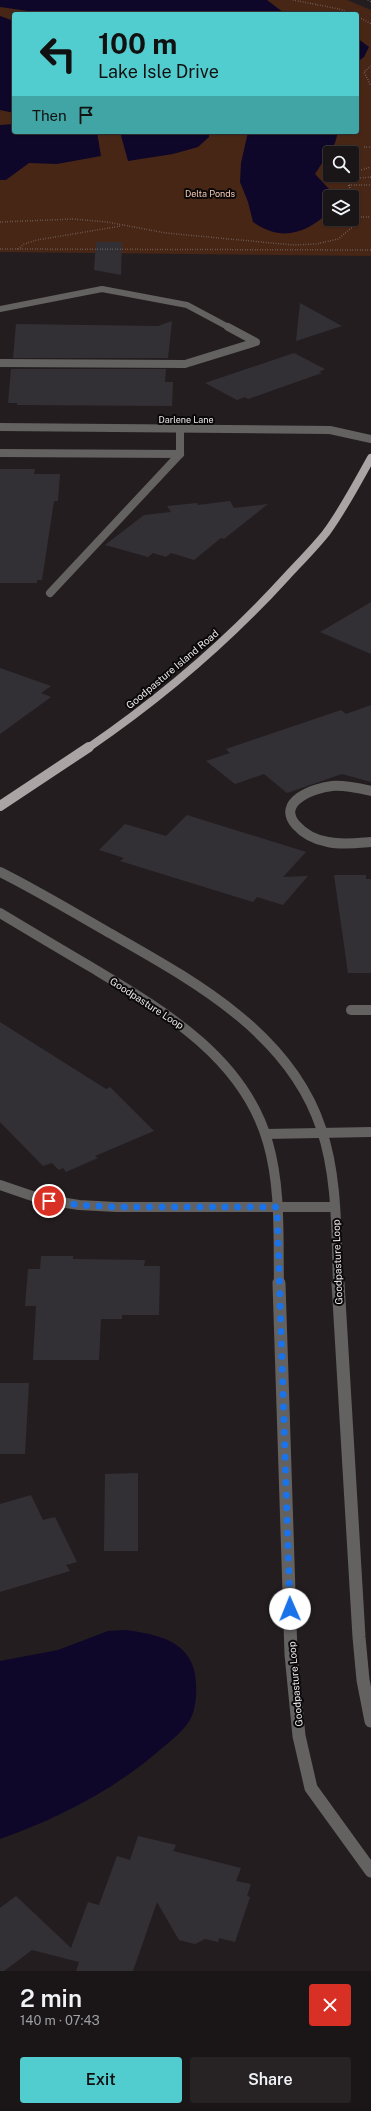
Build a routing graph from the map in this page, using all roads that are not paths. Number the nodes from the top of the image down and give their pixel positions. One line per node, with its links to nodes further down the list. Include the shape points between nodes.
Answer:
1 (0, 309): 2 (street, via 102,289 187,305 256,342 185,364)
2 (0, 362)
3 (0, 427): 4 (street, Darlene Lane)
4 (180, 429): 5 (street, Darlene Lane, via 330,430); 7 (street)
5 (371, 439)
6 (0, 453): 7 (street)
7 (180, 454): 9 (street)
8 (371, 458): 11 (main road, Goodpasture Island Road, via 325,534 219,646 167,691 123,724)
9 (50, 593)
10 (371, 791): 12 (street, via 339,786 322,788 306,792 290,809 291,820 299,830 312,837 328,842)
11 (0, 806)
12 (371, 842)
13 (0, 872): 18 (street, Goodpasture Loop, via 154,959 222,1002 254,1030 295,1076 313,1105)
14 (0, 913): 19 (street, Goodpasture Loop, via 146,1000 199,1038 223,1062 237,1081)
15 (351, 1010): 16 (street)
16 (371, 1010)
17 (371, 1132): 18 (street)
18 (323, 1133): 19 (street); 22 (street, Goodpasture Loop, via 334,1181)
19 (266, 1134): 21 (street, Goodpasture Loop)
20 (0, 1185): 21 (street, via 41,1199 79,1205)
21 (277, 1207): 22 (street); 24 (street, Goodpasture Loop, via 291,1654 299,1736 311,1788)
22 (335, 1207): 23 (street, Goodpasture Loop, via 359,1637)
23 (371, 1721)
24 (371, 1871)

